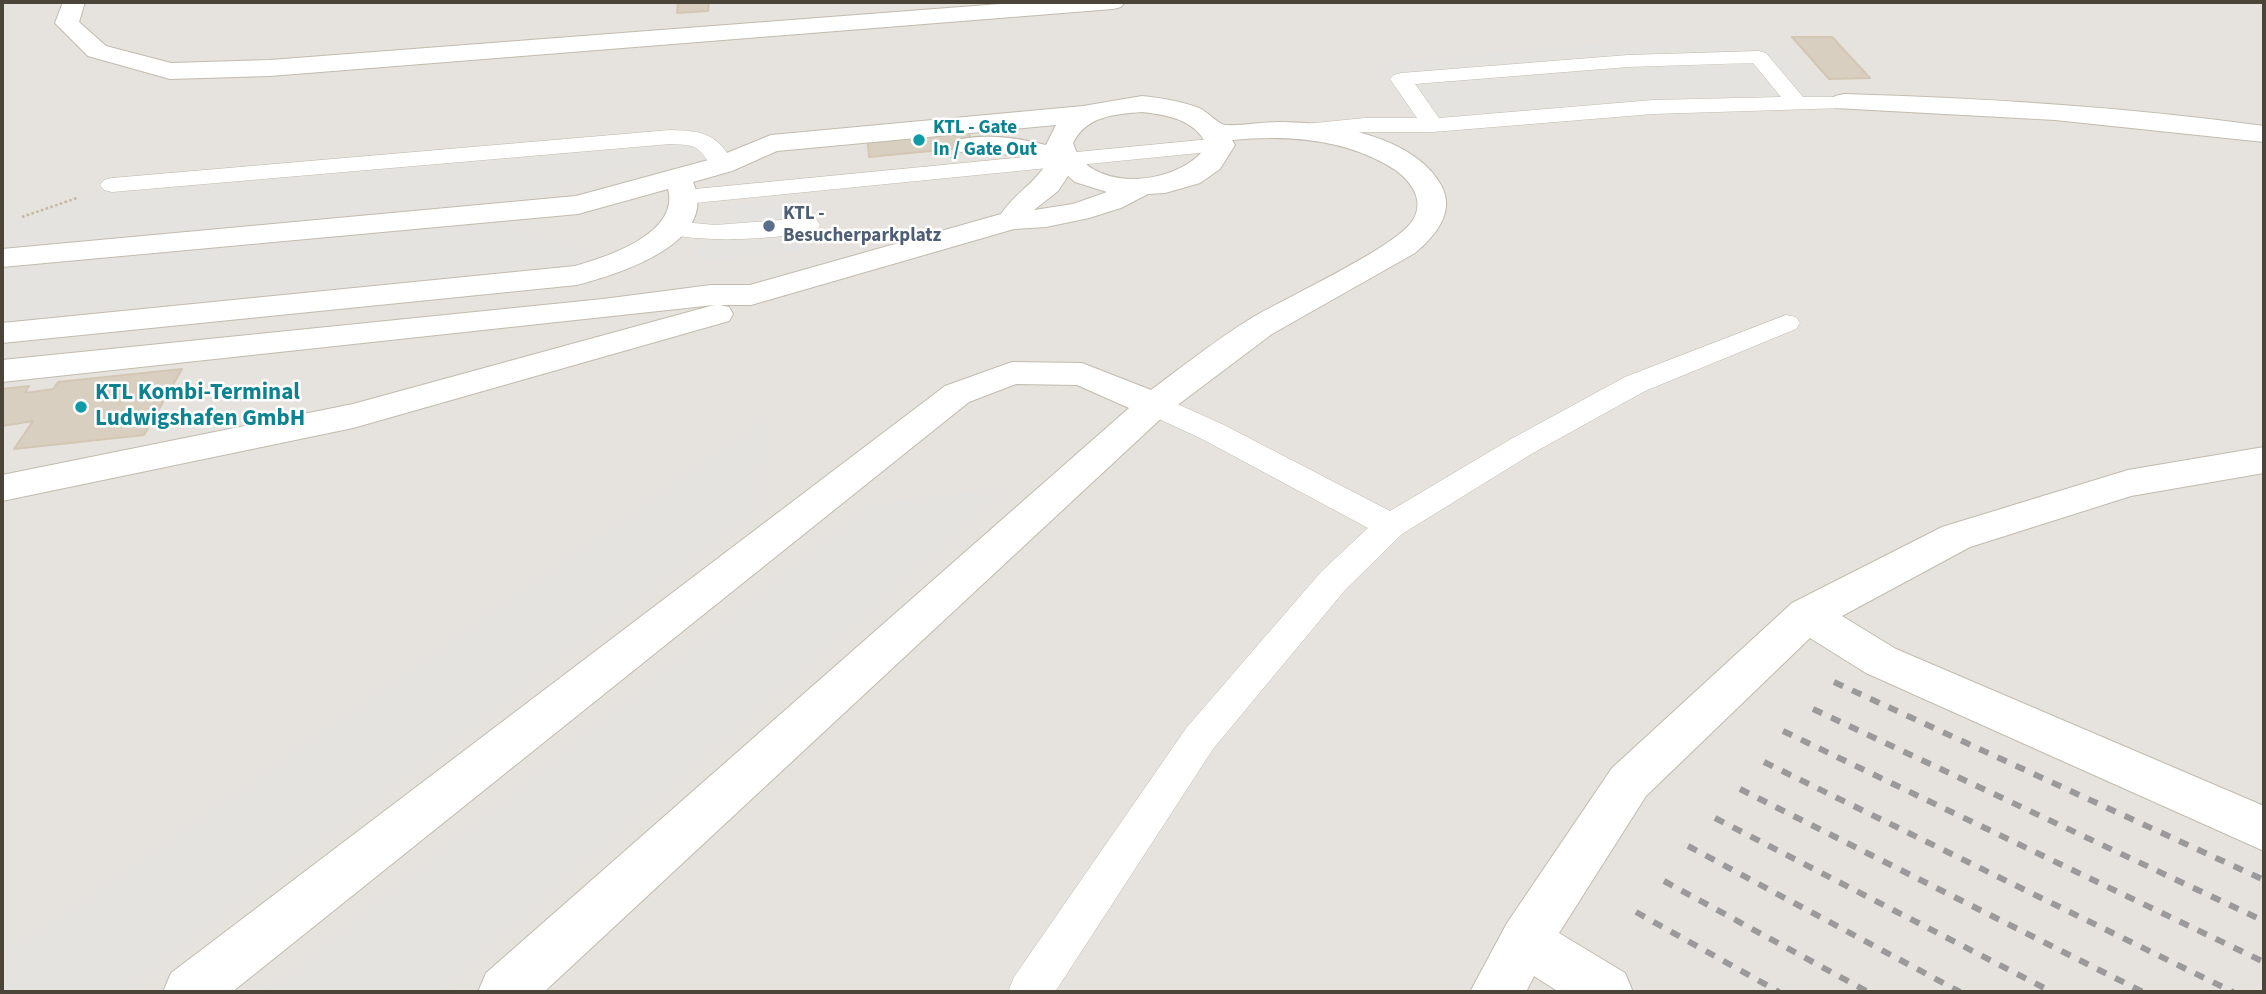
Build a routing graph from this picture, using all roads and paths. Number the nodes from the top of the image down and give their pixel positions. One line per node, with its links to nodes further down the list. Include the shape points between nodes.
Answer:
1 (74, 2): 2 (street, via 67,23 97,51 170,71 270,68)
2 (1113, 2)
3 (1796, 102): 4 (lane); 6 (lane, via 1653,107); 6 (lane, via 1759,57 1628,61 1401,79)
4 (1844, 102): 8 (street, via 1954,104 2150,119)
5 (1086, 114): 9 (street, via 1122,105 1162,106 1197,116); 10 (street, via 1062,135 1059,143); 11 (street, via 771,143)
6 (1433, 125): 7 (lane)
7 (1305, 131): 9 (street); 24 (street, via 1348,138 1401,159 1425,183 1432,199 1431,215 1404,246 1260,327)
8 (2264, 134)
9 (1219, 139): 10 (lane); 13 (street, via 1218,155 1198,174)
10 (1064, 159): 11 (street, via 1021,147 985,144); 13 (street, via 1093,179); 14 (lane); 16 (street, via 1048,185 1021,206)
11 (722, 165): 12 (lane, via 715,148 705,141 670,137); 14 (street)
12 (112, 185): 15 (path)
13 (1140, 187): 16 (street, via 1117,200 1045,220)
14 (681, 188): 18 (street, via 681,214); 19 (street, via 578,205)
15 (14, 220)
16 (1012, 220): 20 (street)
17 (808, 225): 18 (lane, via 715,232)
18 (673, 228): 22 (street, via 624,261 577,275)
19 (2, 258)
20 (751, 295): 23 (street, via 711,295); 27 (street, via 726,311 353,415)
21 (1786, 323): 29 (lane, via 1635,384)
22 (2, 333)
23 (2, 371)
24 (1154, 405): 29 (lane); 33 (street, via 1082,374 1012,373 957,394); 34 (street)
25 (2264, 460): 30 (street, via 2128,482 1956,537)
26 (2, 468): 27 (street)
27 (62, 474): 28 (street)
28 (2, 488)
29 (1391, 526): 35 (lane, via 1333,581 1200,738)
30 (1807, 615): 31 (street, via 1881,661); 32 (street, via 1629,782)
31 (2264, 829)
32 (1525, 941): 36 (street); 37 (street)
33 (190, 992)
34 (505, 992)
35 (1030, 992)
36 (1497, 992)
37 (1606, 992)

